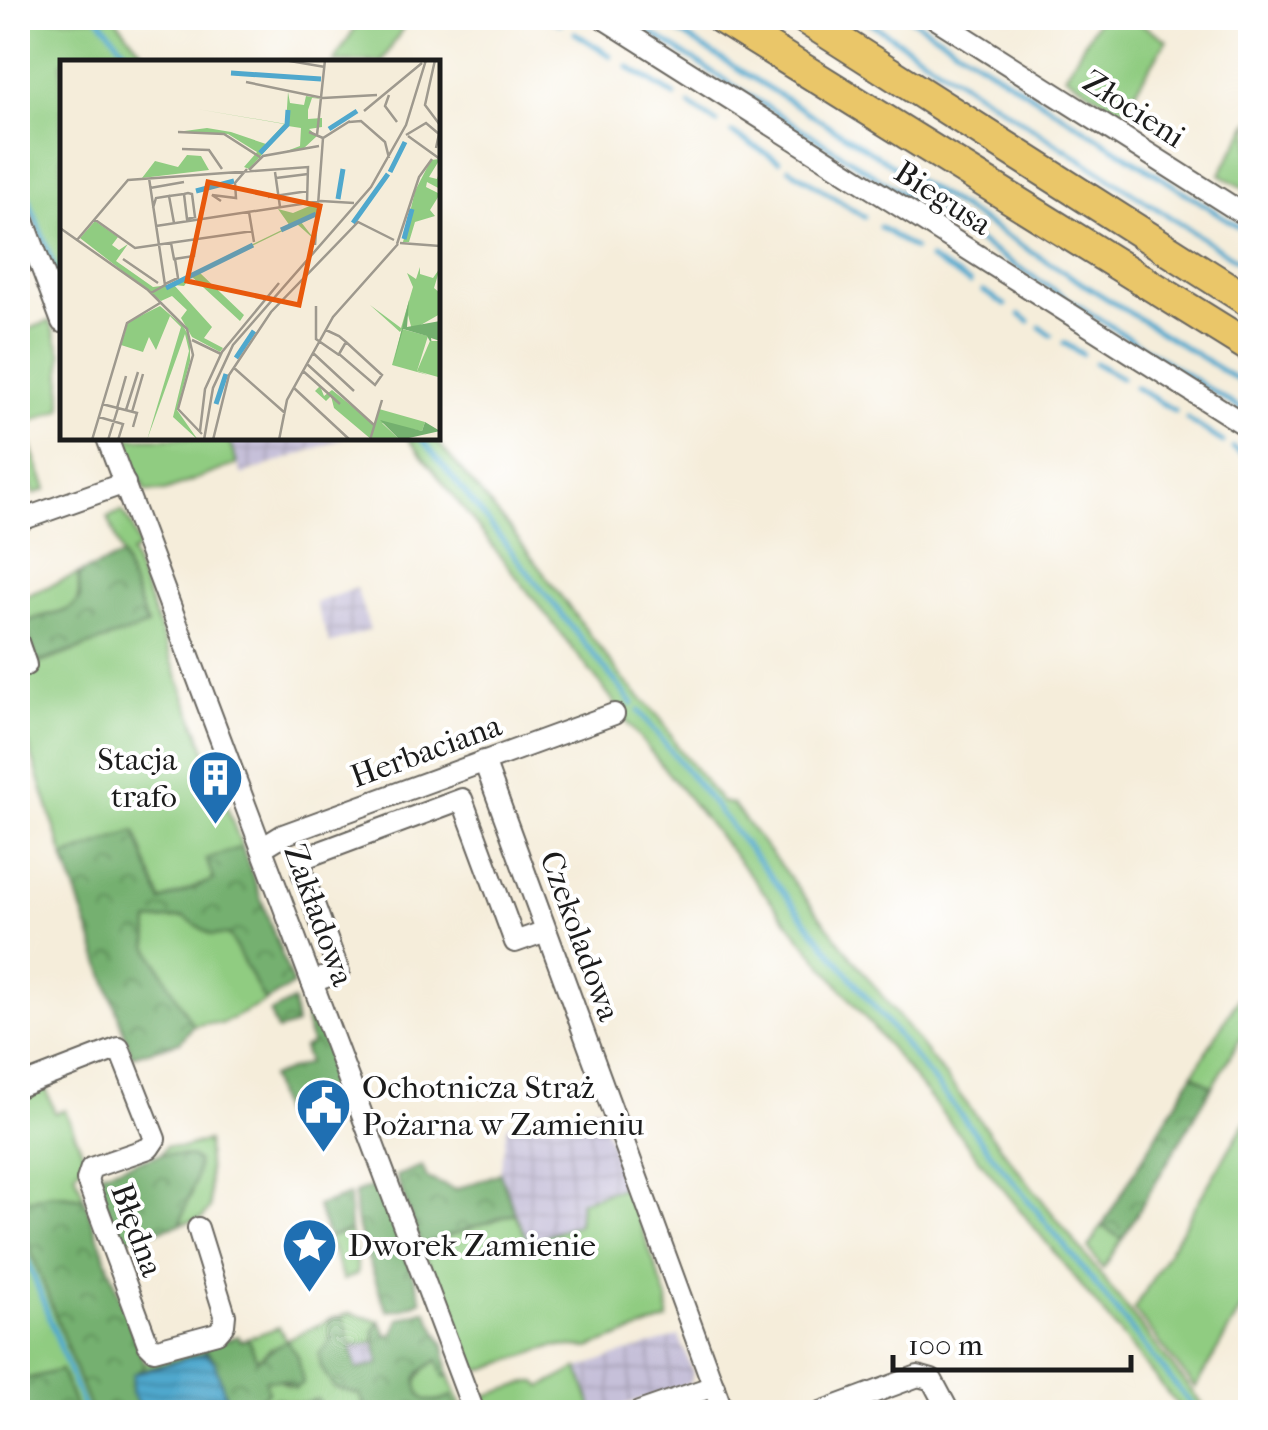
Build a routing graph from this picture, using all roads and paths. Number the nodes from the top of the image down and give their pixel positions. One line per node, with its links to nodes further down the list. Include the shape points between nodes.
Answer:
1 (603, 18): 10 (street, Biegusa)
2 (721, 18): 9 (highway)
3 (804, 18): 7 (highway)
4 (935, 18): 6 (street, Złocieni)
5 (18, 205): 8 (street)
6 (1250, 218)
7 (1250, 302)
8 (60, 317)
9 (1250, 347)
10 (1250, 428)
11 (108, 440): 12 (street, Zakładowa)
12 (125, 483): 13 (street); 19 (street, Zakładowa)
13 (18, 521)
14 (18, 642): 15 (street)
15 (26, 665)
16 (614, 714): 17 (street, Herbaciana)
17 (484, 762): 18 (street, Czekoladowa); 19 (street, Herbaciana)
18 (512, 839): 20 (street); 21 (street, Czekoladowa)
19 (262, 848): 22 (street, Zakładowa)
20 (481, 852): 21 (street, via 515,942); 22 (street, via 462,799 304,858 302,872 339,972)
21 (546, 931): 25 (street, Czekoladowa)
22 (312, 982): 26 (street, Zakładowa)
23 (18, 1087): 24 (street, Błędna, via 119,1048 155,1139 149,1148 91,1168 87,1180 154,1350 224,1326)
24 (198, 1228)
25 (714, 1386): 27 (street); 28 (street, Czekoladowa)
26 (474, 1412)
27 (639, 1412)
28 (724, 1412)
29 (820, 1412): 30 (street, via 918,1376 932,1380)
30 (948, 1412)

